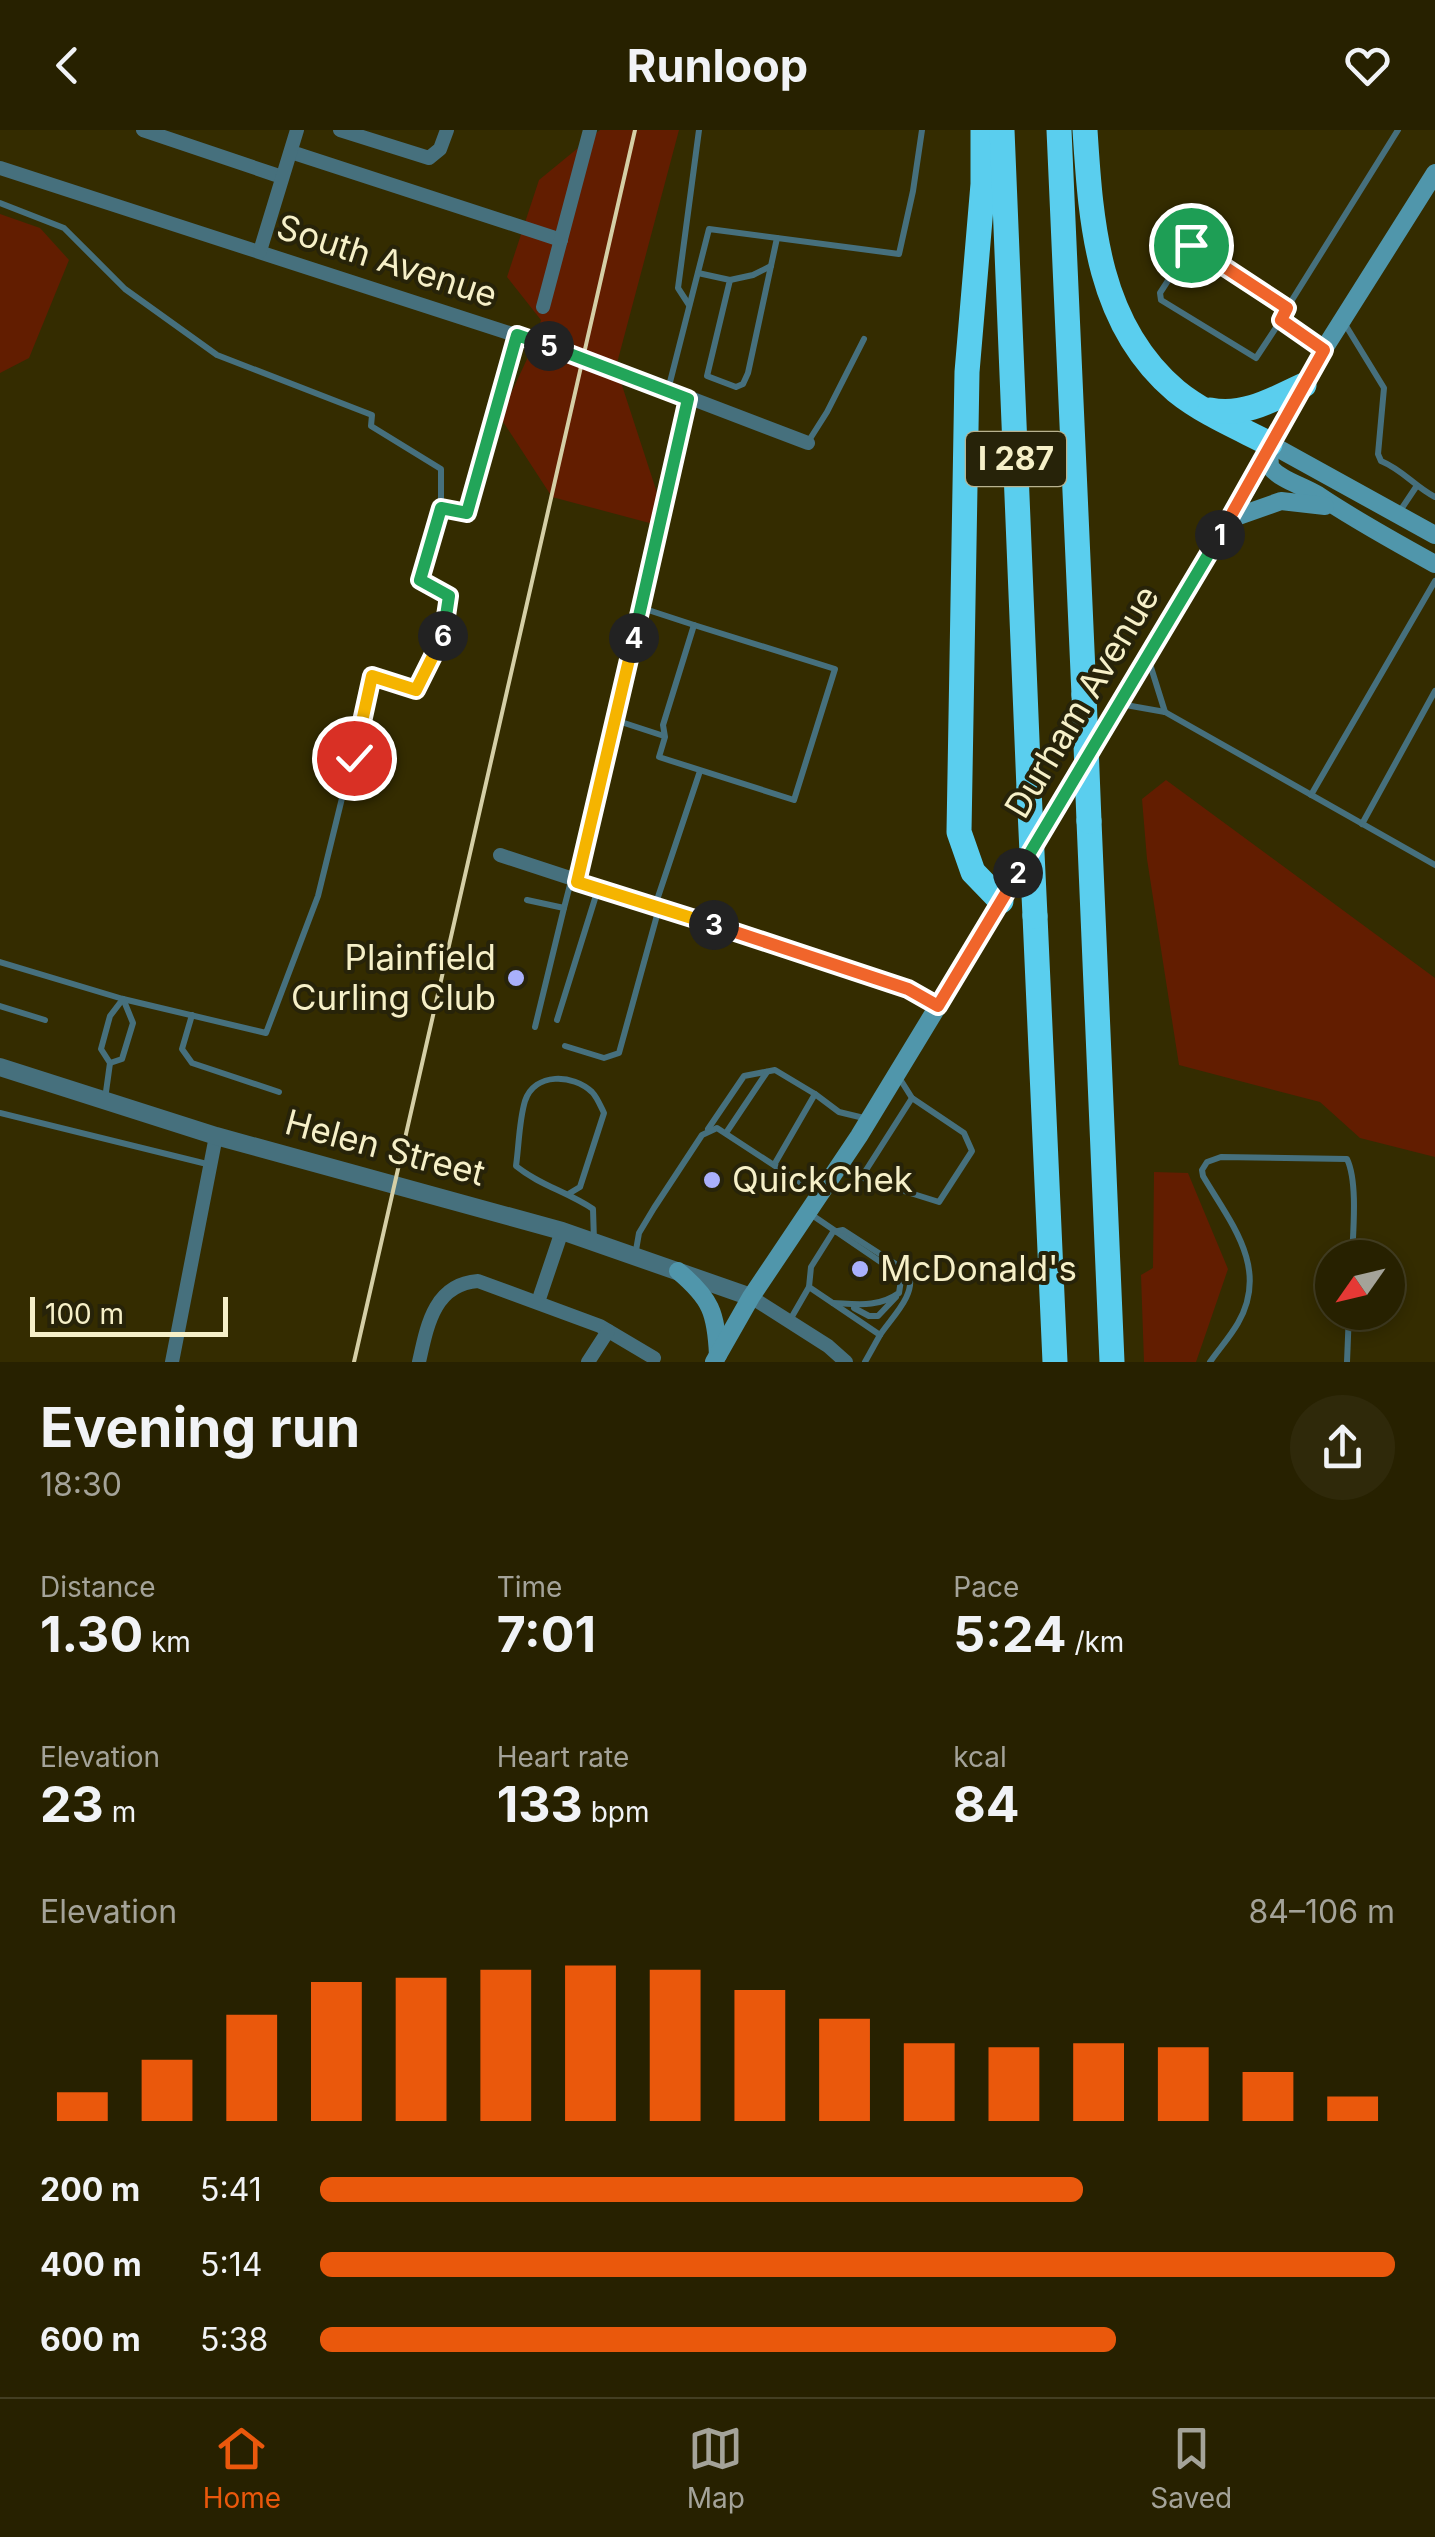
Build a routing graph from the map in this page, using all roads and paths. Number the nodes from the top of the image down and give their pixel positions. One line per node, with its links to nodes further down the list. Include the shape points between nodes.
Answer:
1 (143, 130): 15 (street)
2 (297, 130): 13 (street)
3 (340, 130): 4 (street, via 429,158)
4 (447, 130)
5 (590, 130): 19 (street)
6 (699, 130): 24 (lane, via 678,288)
7 (922, 130): 18 (lane, via 899,254)
8 (983, 130): 63 (highway, via 964,476 958,832 974,872)
9 (1002, 130): 118 (highway, I 287, bridge)
10 (1059, 130): 119 (highway, I 287, bridge)
11 (1084, 130): 35 (highway, via 1094,240 1110,297 1152,368)
12 (1398, 130): 26 (lane)
13 (291, 152): 15 (street); 19 (street)
14 (0, 168): 20 (street, South Avenue)
15 (282, 177): 20 (street)
16 (1434, 179): 28 (main road, Durham Avenue)
17 (0, 202): 40 (lane, via 64,228 124,288 217,355 372,415 371,426 441,469)
18 (777, 238): 21 (lane); 22 (lane, via 709,229)
19 (561, 240): 25 (street)
20 (260, 251): 29 (street, South Avenue)
21 (771, 266): 23 (lane); 23 (lane, via 748,373 736,387 707,376)
22 (698, 273): 23 (lane); 24 (lane)
23 (730, 280)
24 (689, 306): 33 (lane)
25 (542, 307)
26 (1287, 308): 27 (lane); 27 (lane, via 1191,245 1160,294 1256,358)
27 (1281, 320): 31 (lane)
28 (1342, 320): 31 (main road, Durham Avenue); 38 (lane, via 1384,388 1381,461 1402,470)
29 (517, 335): 33 (street, South Avenue); 40 (lane, via 467,513)
30 (864, 340): 36 (lane)
31 (1324, 350): 32 (main road, Durham Avenue)
32 (1304, 385): 35 (highway, via 1237,412); 37 (main road, Durham Avenue)
33 (668, 391): 34 (street, South Avenue)
34 (688, 399): 36 (street, South Avenue); 47 (street)
35 (1205, 409): 37 (highway)
36 (808, 443)
37 (1270, 444): 41 (main road, via 1267,458 1276,475); 42 (main road); 43 (main road, Durham Avenue)
38 (1416, 487): 39 (lane); 42 (lane)
39 (1435, 497)
40 (441, 508): 70 (lane, via 420,580 449,596 444,634 416,690 372,676 318,896 266,1033)
41 (1333, 508): 43 (main road, via 1281,500); 45 (main road)
42 (1398, 514): 44 (main road)
43 (1230, 519): 49 (main road, Durham Avenue)
44 (1435, 535)
45 (1435, 564)
46 (1435, 581): 56 (lane)
47 (641, 608): 48 (lane); 53 (street)
48 (694, 625): 54 (lane, via 662,725); 55 (lane, via 835,669 794,800)
49 (1147, 656): 51 (main road, Durham Avenue); 52 (lane)
50 (1435, 691): 57 (lane)
51 (1119, 704): 52 (lane); 63 (main road, Durham Avenue)
52 (1165, 712): 56 (lane)
53 (615, 720): 54 (lane); 60 (street)
54 (665, 737): 55 (lane, via 659,757)
55 (700, 771): 64 (lane)
56 (1311, 795): 57 (lane)
57 (1362, 824): 59 (lane)
58 (500, 856): 60 (street)
59 (1435, 865)
60 (574, 881): 61 (street); 65 (lane)
61 (598, 888): 64 (street); 72 (lane)
62 (527, 900): 65 (lane)
63 (1002, 901): 69 (main road, Durham Avenue)
64 (657, 906): 69 (street, via 908,989); 74 (lane, via 618,1053 604,1058)
65 (564, 908): 73 (lane)
66 (0, 962): 67 (lane)
67 (124, 1000): 70 (lane); 75 (lane, via 110,1016 100,1048); 75 (lane, via 133,1023 122,1059)
68 (0, 1006): 71 (lane)
69 (938, 1006): 78 (main road, Durham Avenue)
70 (192, 1016): 79 (lane, via 182,1049 192,1063)
71 (46, 1020)
72 (557, 1020)
73 (535, 1027)
74 (565, 1046)
75 (110, 1063): 82 (lane)
76 (0, 1066): 82 (street, Helen Street)
77 (768, 1071): 80 (lane); 85 (lane, via 744,1076); 86 (lane)
78 (897, 1074): 81 (lane); 84 (main road, Durham Avenue)
79 (278, 1092)
80 (815, 1094): 84 (lane, via 839,1112); 89 (lane)
81 (912, 1098): 91 (lane); 91 (lane, via 964,1133 972,1151 939,1202)
82 (104, 1100): 87 (street, Helen Street)
83 (0, 1112): 88 (lane)
84 (869, 1119): 90 (main road, Durham Avenue)
85 (707, 1132): 86 (lane, via 717,1128); 99 (lane, via 639,1233)
86 (726, 1134): 89 (lane)
87 (216, 1136): 88 (street); 95 (street, Helen Street)
88 (209, 1164): 113 (street)
89 (774, 1165): 93 (lane)
90 (836, 1170): 91 (lane); 93 (main road, Durham Avenue)
91 (861, 1178)
92 (570, 1193): 92 (lane, via 516,1166 526,1100 536,1084 551,1079 566,1078 594,1092 604,1113 580,1186); 98 (lane, via 593,1210)
93 (820, 1194): 94 (main road, Durham Avenue)
94 (808, 1212): 96 (lane); 103 (main road, Durham Avenue)
95 (562, 1231): 98 (street, Helen Street); 104 (street)
96 (833, 1232): 101 (lane, via 811,1268); 102 (lane, via 897,1274); 110 (lane, via 849,1232 912,1278)
97 (1352, 1240): 120 (lane, via 1347,1159 1207,1162 1204,1176 1239,1234 1251,1278 1238,1324)
98 (594, 1242): 99 (street, Helen Street)
99 (635, 1256): 100 (street, Helen Street)
100 (678, 1271): 103 (street, Helen Street); 112 (main road, via 701,1290 714,1313)
101 (809, 1287): 105 (lane); 107 (lane)
102 (899, 1294): 106 (lane); 106 (lane, via 878,1316)
103 (751, 1297): 107 (street); 112 (main road, Durham Avenue)
104 (538, 1302): 109 (street); 114 (street, via 464,1282 443,1294)
105 (833, 1304): 106 (lane); 110 (lane)
106 (852, 1307)
107 (790, 1320): 116 (street)
108 (1348, 1330): 121 (lane)
109 (608, 1331): 111 (street); 115 (street)
110 (880, 1335): 117 (lane)
111 (654, 1358)
112 (716, 1359)
113 (172, 1362)
114 (419, 1362)
115 (588, 1362)
116 (846, 1362)
117 (865, 1362)
118 (1055, 1362)
119 (1112, 1362)
120 (1210, 1362)
121 (1347, 1362)

